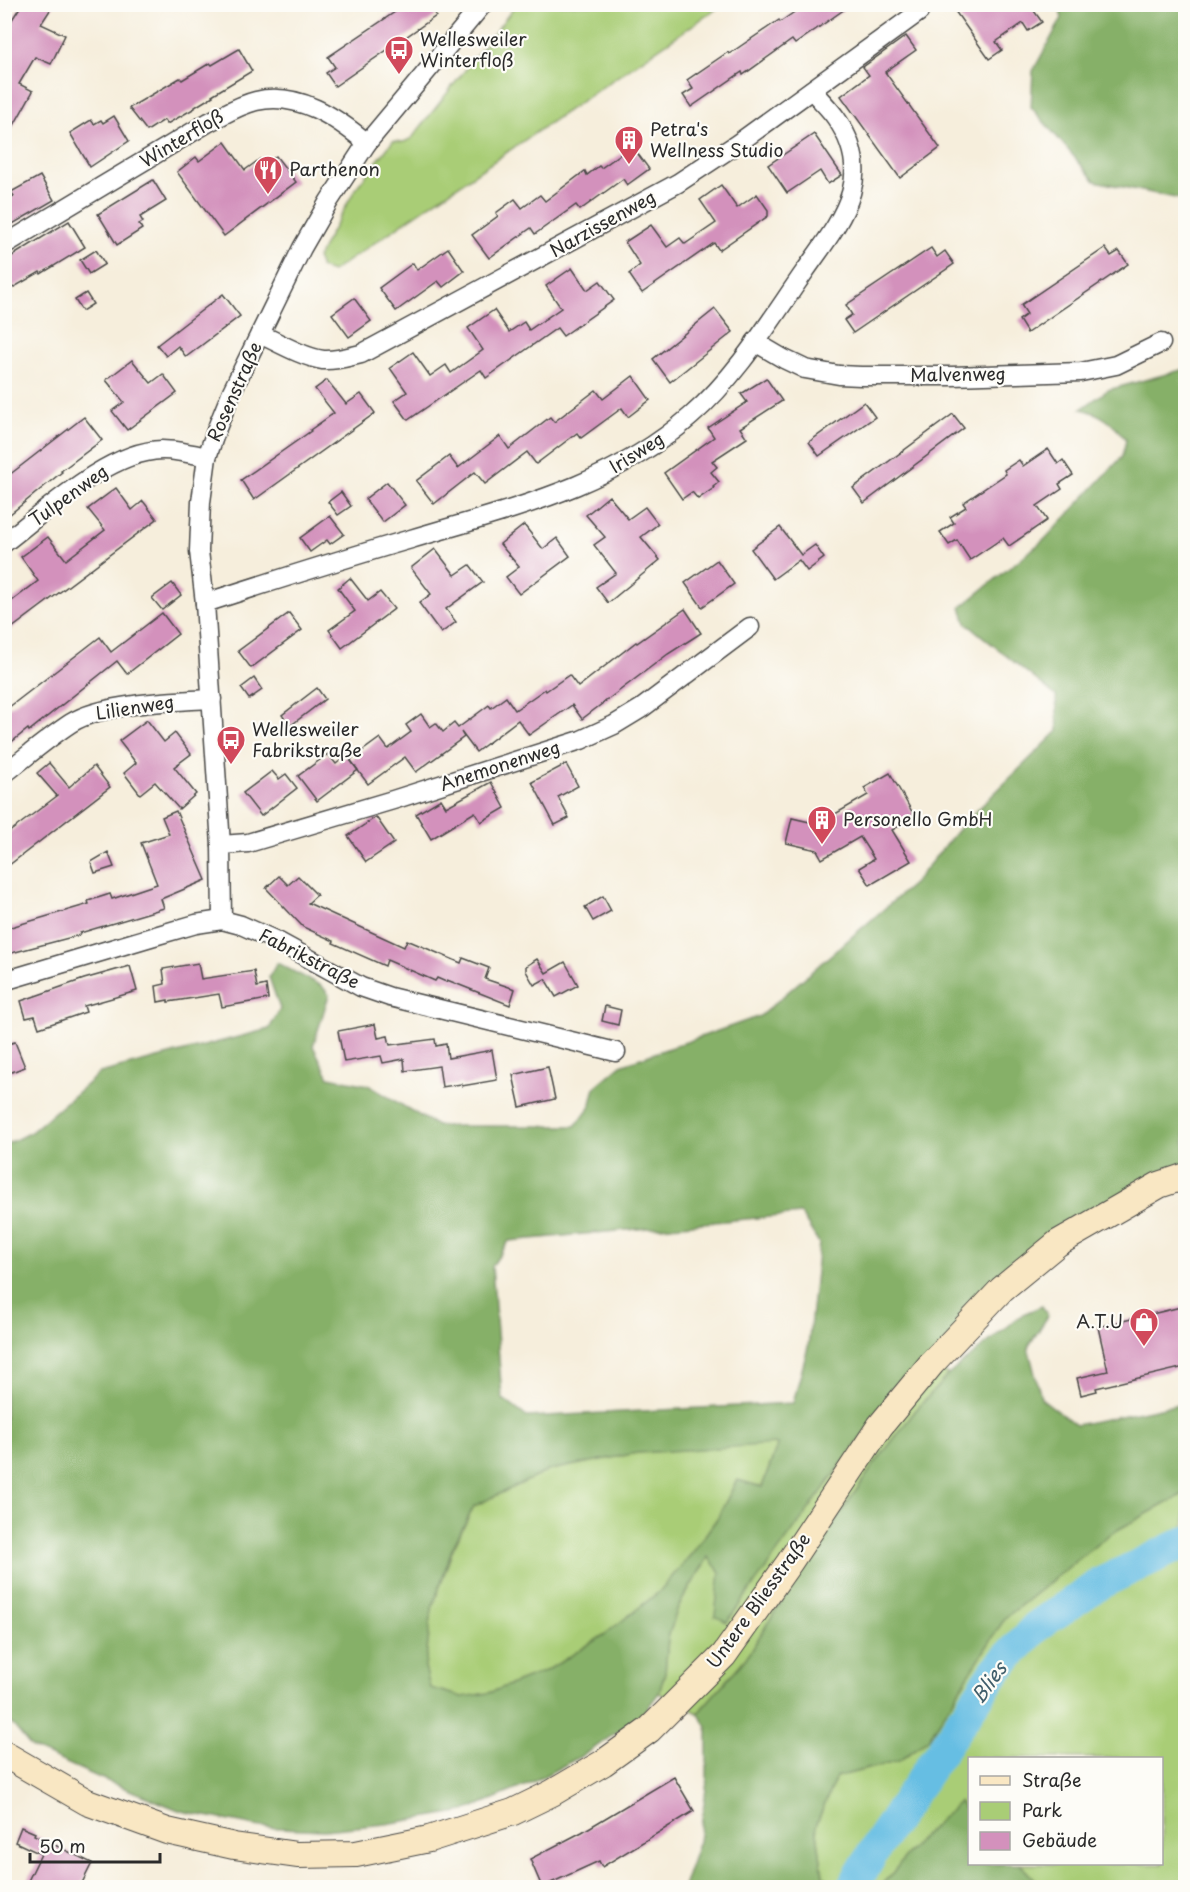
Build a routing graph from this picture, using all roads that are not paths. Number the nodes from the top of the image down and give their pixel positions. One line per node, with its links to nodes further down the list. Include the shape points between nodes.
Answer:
1 (483, 4): 4 (street, Rosenstraße)
2 (919, 12): 3 (street, Narzissenweg)
3 (812, 90): 6 (street, Narzissenweg, via 678,183 361,354 322,360); 7 (street, Irisweg, via 836,118 848,140 855,181 836,225)
4 (367, 143): 5 (street, Winterfloß, via 316,108 284,99 257,101 209,122); 6 (street, Rosenstraße, via 328,201)
5 (4, 245)
6 (260, 334): 9 (street, Rosenstraße, via 232,391)
7 (755, 342): 8 (street, Malvenweg, via 805,369 861,376 1081,372 1116,365); 11 (street, Irisweg, via 725,383 691,416 608,472 512,509)
8 (1161, 343)
9 (207, 457): 10 (street, Tulpenweg, via 161,450 116,461); 11 (street, Rosenstraße, via 199,551)
10 (4, 543)
11 (205, 603): 13 (street, Rosenstraße)
12 (750, 627): 15 (street, Anemonenweg, via 642,708 581,740 248,843)
13 (212, 699): 14 (street, Lilienweg, via 92,714 72,722); 15 (street, Rosenstraße)
14 (4, 774)
15 (221, 845): 16 (street, Rosenstraße)
16 (222, 920): 17 (street, Fabrikstraße, via 196,924); 18 (street, Fabrikstraße, via 277,941 361,987 390,997)
17 (4, 981)
18 (616, 1052)
19 (1185, 1176): 20 (main road, Untere Bliesstraße, via 1159,1185 1058,1243 1002,1289 932,1363 880,1426 724,1656 649,1730 552,1793 513,1812 429,1839 356,1854 297,1855 166,1831 87,1802)
20 (4, 1754)

